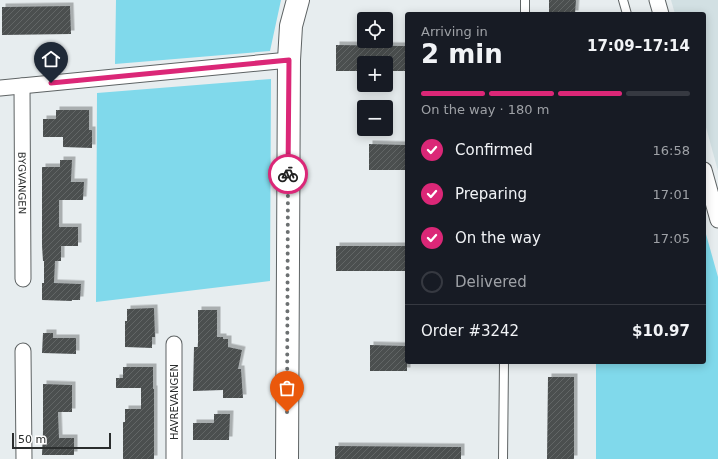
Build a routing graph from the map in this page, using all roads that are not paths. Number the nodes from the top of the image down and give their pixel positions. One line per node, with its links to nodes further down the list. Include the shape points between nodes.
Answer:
1 (298, 0): 8 (street, via 291,26)
2 (525, 0): 5 (lane)
3 (623, 0): 6 (lane)
4 (657, 0): 7 (street)
5 (525, 12)
6 (626, 12)
7 (660, 12)
8 (289, 60): 9 (street); 19 (street)
9 (22, 86): 10 (street); 13 (street, BYGVANGEN)
10 (0, 88)
11 (707, 192): 12 (street)
12 (718, 220)
13 (23, 279)
14 (174, 344): 18 (street, HAVREVANGEN)
15 (23, 351): 17 (street)
16 (504, 364): 20 (lane)
17 (24, 459)
18 (174, 459)
19 (287, 459)
20 (504, 459)

